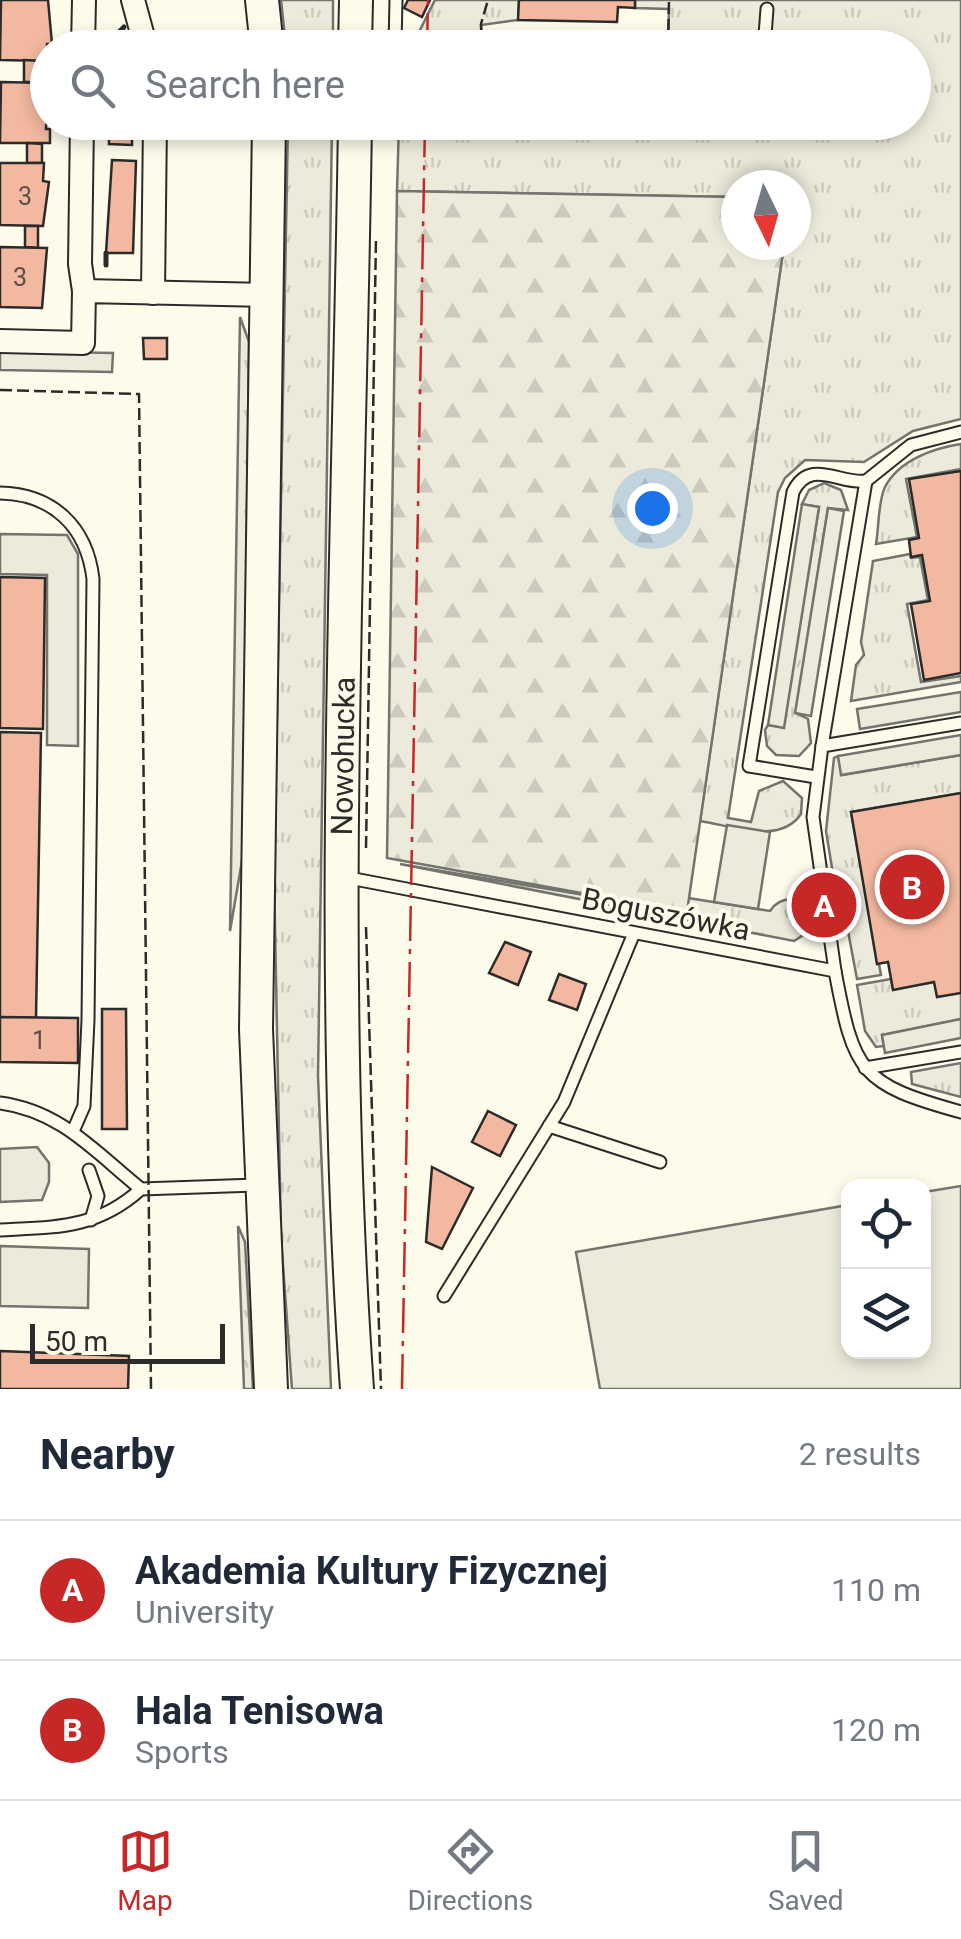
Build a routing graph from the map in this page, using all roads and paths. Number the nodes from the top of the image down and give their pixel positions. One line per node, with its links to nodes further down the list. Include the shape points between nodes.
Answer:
1 (84, 0): 7 (street)
2 (133, 0): 8 (street)
3 (262, 0): 9 (main road)
4 (356, 0): 10 (main road)
5 (396, 0): 11 (lane)
6 (767, 9): 12 (lane)
7 (83, 30)
8 (141, 30)
9 (266, 30)
10 (355, 30)
11 (397, 30)
12 (765, 30)
13 (82, 140): 17 (street)
14 (155, 140): 18 (street)
15 (269, 140): 19 (main road)
16 (355, 140): 27 (main road, Nowohucka)
17 (84, 292): 18 (street); 20 (street, via 82,343)
18 (153, 293): 19 (street)
19 (266, 295): 38 (main road)
20 (0, 341)
21 (961, 432): 22 (lane, via 911,445)
22 (866, 482): 25 (lane); 26 (lane, via 816,474 797,484 790,502 750,766)
23 (0, 493): 35 (lane, via 26,494 64,515 90,552 88,1020 84,1106)
24 (961, 723): 25 (lane)
25 (822, 746): 26 (lane)
26 (816, 776): 29 (lane, via 814,836)
27 (340, 876): 28 (lane, Boguszówka); 44 (main road, Nowohucka, via 344,1168)
28 (634, 934): 29 (lane, Boguszówka); 34 (lane)
29 (836, 971): 31 (lane, via 847,1035)
30 (961, 1052): 31 (lane)
31 (865, 1068): 33 (lane, via 896,1093)
32 (0, 1103): 35 (lane, via 26,1106)
33 (961, 1112)
34 (549, 1126): 36 (lane); 42 (lane)
35 (74, 1129): 39 (lane)
36 (660, 1162)
37 (89, 1170): 40 (lane, via 98,1196)
38 (259, 1185): 39 (lane); 43 (main road)
39 (141, 1189): 40 (lane, via 116,1212)
40 (91, 1220): 41 (lane)
41 (0, 1230)
42 (444, 1296)
43 (270, 1389)
44 (357, 1389)

